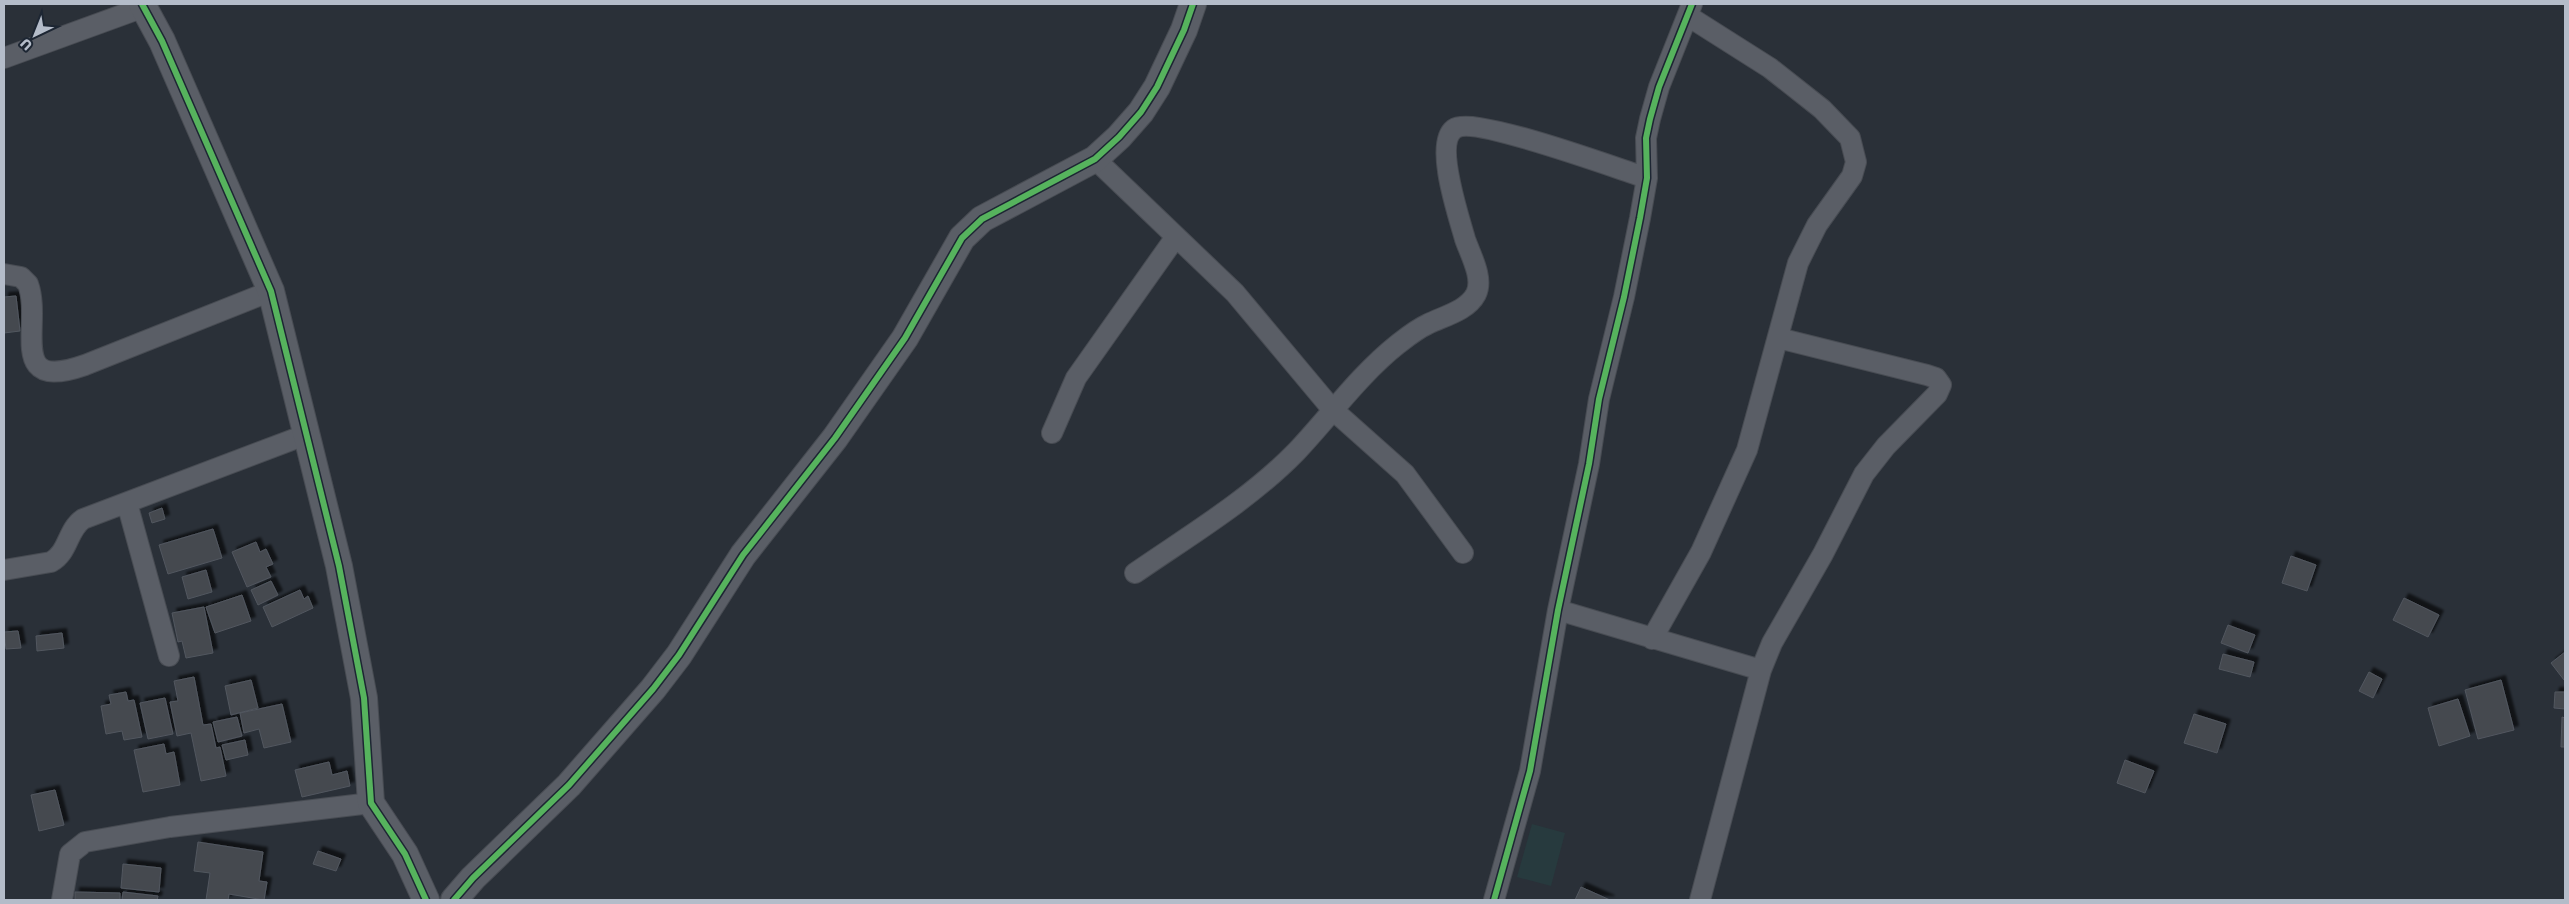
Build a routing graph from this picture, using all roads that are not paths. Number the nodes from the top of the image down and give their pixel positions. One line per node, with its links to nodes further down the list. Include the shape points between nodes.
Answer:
1 (1193, 4): 5 (street, via 1157,87 1141,112)
2 (143, 5): 4 (street); 9 (street, via 162,41)
3 (1690, 10): 6 (street, via 1659,87 1650,119 1646,138); 10 (street, via 1822,109 1850,138 1856,151 1852,176 1817,225 1798,263)
4 (4, 58)
5 (1096, 159): 7 (street); 25 (street, via 982,219 967,232 951,253 905,338 835,438 743,555 674,662 569,786)
6 (1647, 178): 11 (street, via 1518,136 1464,125 1454,129 1446,140 1445,157 1479,281 1476,293 1467,305 1426,324 1391,350); 18 (street)
7 (1175, 238): 11 (street, via 1235,293); 12 (street, via 1076,378)
8 (4, 274): 9 (street, via 21,277 28,284 32,355 40,367 52,374 85,365)
9 (271, 291): 13 (street)
10 (1778, 338): 19 (street, via 1747,450 1701,552); 21 (street, via 1927,375 1936,378 1941,385 1937,394 1886,446 1864,474)
11 (1332, 410): 15 (street, via 1405,474); 17 (street, via 1271,475 1237,503)
12 (1052, 433)
13 (305, 435): 14 (street); 22 (street, via 339,566 364,698)
14 (128, 503): 16 (street, via 79,522 62,553 51,562); 20 (street)
15 (1463, 553)
16 (4, 570)
17 (1135, 573)
18 (1558, 610): 19 (street); 26 (street, via 1530,771)
19 (1652, 639): 21 (street)
20 (169, 656)
21 (1760, 670): 27 (street)
22 (371, 803): 23 (street, via 170,827 85,842 70,854); 24 (street, via 405,854)
23 (62, 900)
24 (426, 900)
25 (454, 900)
26 (1494, 900)
27 (1700, 900)

